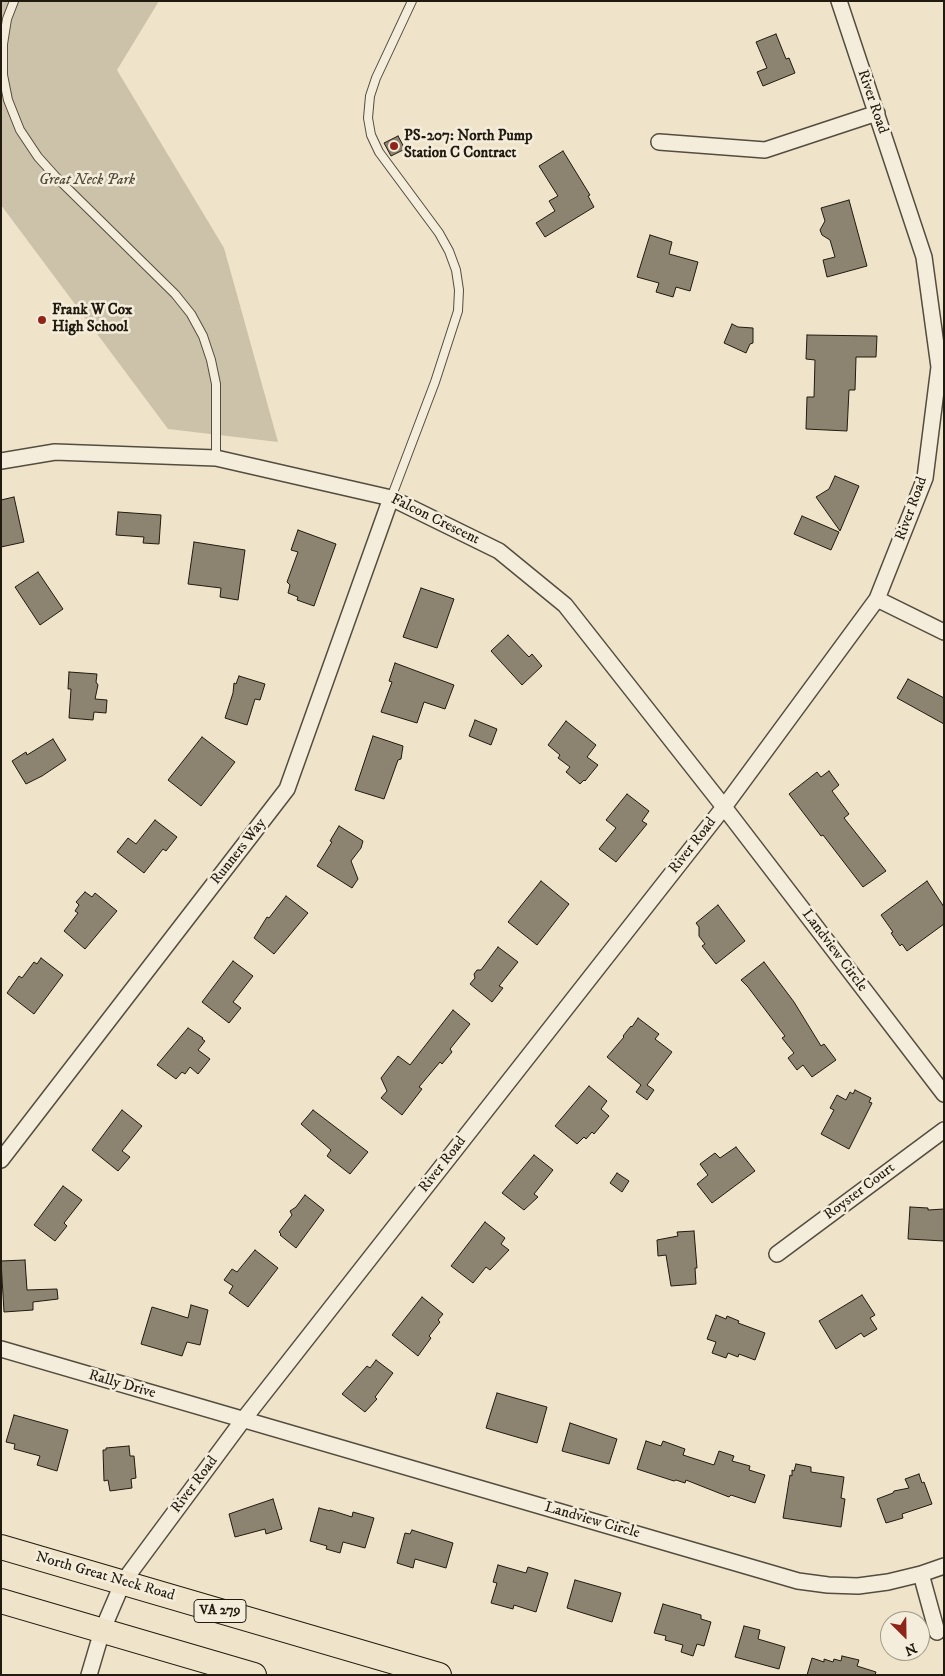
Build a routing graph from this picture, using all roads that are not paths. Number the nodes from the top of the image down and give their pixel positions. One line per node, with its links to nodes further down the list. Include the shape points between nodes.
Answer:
1 (14, 1): 6 (lane, via 3,44 3,75 8,100 20,130 56,177 175,294 191,314 203,336 216,384)
2 (412, 1): 8 (lane, via 376,78 368,118 378,152 449,251 459,290 458,311)
3 (839, 1): 4 (street, River Road)
4 (877, 113): 5 (street, via 765,150); 9 (street, River Road, via 924,257 939,368 925,478)
5 (659, 142)
6 (216, 458): 7 (street, Falcon Crescent, via 55,452); 8 (street, Falcon Crescent)
7 (1, 461)
8 (392, 498): 11 (street, Falcon Crescent, via 499,551 565,605); 14 (street, Runners Way, via 287,789)
9 (877, 599): 10 (street); 11 (street, River Road)
10 (944, 632)
11 (724, 807): 12 (street, Landview Circle); 17 (street, River Road)
12 (944, 1094)
13 (944, 1130): 15 (street, Royster Court)
14 (1, 1160)
15 (777, 1254)
16 (1, 1349): 17 (street, Rally Drive)
17 (243, 1420): 20 (street, Landview Circle, via 798,1580 858,1586); 21 (street, River Road)
18 (1, 1547): 21 (main road, North Great Neck Road / VA 279)
19 (944, 1566): 20 (street, Landview Circle)
20 (921, 1574): 24 (street)
21 (123, 1582): 23 (street, River Road); 27 (main road, North Great Neck Road / VA 279)
22 (1, 1601): 23 (main road)
23 (102, 1630): 25 (street, River Road); 26 (main road)
24 (938, 1632)
25 (89, 1675)
26 (254, 1675)
27 (439, 1675)

